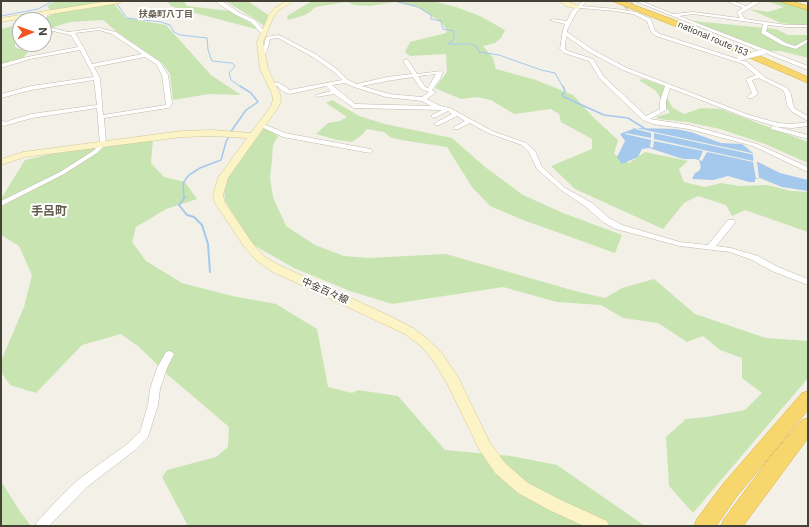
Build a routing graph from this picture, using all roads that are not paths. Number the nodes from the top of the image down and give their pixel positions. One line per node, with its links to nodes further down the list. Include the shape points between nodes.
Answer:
1 (110, 1): 12 (main road)
2 (120, 1): 12 (main road)
3 (220, 1): 30 (street, via 253,21)
4 (290, 1): 30 (main road, 中金百々線, via 273,13)
5 (562, 1): 14 (main road)
6 (585, 1): 14 (street)
7 (616, 1): 13 (highway, national route 153)
8 (728, 1): 15 (street)
9 (747, 1): 11 (street)
10 (782, 1): 16 (highway)
11 (755, 2): 15 (street)
12 (99, 3): 17 (main road)
13 (629, 4): 14 (street); 18 (highway, national route 153); 19 (highway, via 649,15); 21 (highway, national route 153)
14 (578, 7): 26 (street)
15 (745, 7): 25 (street, via 738,13)
16 (808, 8)
17 (50, 12)
18 (657, 14): 22 (highway, via 674,20); 47 (highway, national route 153)
19 (644, 17): 21 (highway); 38 (street, via 650,22 653,32 658,35)
20 (12, 18): 23 (main road)
21 (671, 18): 22 (street); 25 (street, via 693,13); 47 (highway, national route 153)
22 (682, 19): 35 (street)
23 (1, 20)
24 (552, 20): 26 (street)
25 (744, 20): 27 (street)
26 (568, 23): 32 (street)
27 (766, 23): 28 (street); 33 (street, via 763,32 784,44 796,48)
28 (808, 26)
29 (52, 29): 31 (street)
30 (263, 32): 37 (main road, 中金百々線, via 260,42)
31 (68, 33): 34 (street, via 75,36); 36 (street, via 98,28 110,32)
32 (564, 33): 51 (street, via 591,51 626,69); 65 (street, via 563,50 591,60 602,78)
33 (808, 40)
34 (82, 48): 40 (street); 41 (street)
35 (765, 51): 38 (street, bridge); 42 (street)
36 (146, 55): 41 (street); 64 (street, via 158,63 165,75 168,106)
37 (262, 56): 48 (street, via 268,38 278,36 315,56); 49 (main road, 中金百々線)
38 (738, 59): 44 (street)
39 (406, 61): 43 (street)
40 (1, 66)
41 (92, 66): 45 (street)
42 (808, 68)
43 (415, 75): 52 (street); 53 (street, via 423,88); 53 (street, via 440,72)
44 (760, 76): 57 (street, via 749,79 755,94); 66 (street, via 785,89 793,110)
45 (97, 78): 55 (street, via 31,88); 59 (street)
46 (320, 78): 50 (street)
47 (808, 78)
48 (346, 80): 50 (street); 52 (street)
49 (270, 84): 50 (street, via 279,85 286,91); 72 (main road, 中金百々線, via 277,100)
50 (325, 84): 54 (street)
51 (668, 85): 65 (street, via 663,110); 68 (street)
52 (356, 86): 58 (street, via 388,96)
53 (429, 90): 58 (street, via 433,93)
54 (335, 92): 56 (street); 60 (street, via 354,106)
55 (1, 96)
56 (318, 96)
57 (750, 96)
58 (423, 99): 60 (street)
59 (100, 106): 64 (street); 69 (street, via 30,116 4,124)
60 (438, 107): 61 (street)
61 (448, 109): 62 (street); 63 (street)
62 (456, 114): 67 (street); 70 (street)
63 (434, 116)
64 (101, 117): 76 (street)
65 (645, 119): 79 (street, via 689,127 755,145)
66 (808, 119)
67 (470, 121): 73 (street); 82 (street, via 490,132 524,144 532,151 540,168 563,189 613,224 638,234)
68 (762, 121): 71 (street, via 786,125); 75 (street, via 762,124 768,127)
69 (1, 122)
70 (436, 124)
71 (808, 124)
72 (261, 126): 74 (main road, 中金百々線); 77 (street, via 283,135 370,151)
73 (456, 128)
74 (253, 136): 76 (main road, via 182,134); 88 (main road, 中金百々線, via 223,178 218,195 248,246 275,268 388,320 426,344 453,381 484,446 500,468 523,488)
75 (808, 137)
76 (103, 144): 78 (main road, via 28,154); 80 (street, via 96,152 62,173)
77 (366, 155)
78 (1, 162)
79 (808, 170)
80 (1, 204)
81 (731, 222): 82 (street)
82 (710, 248): 83 (street, via 725,248)
83 (806, 279)
84 (169, 354): 87 (street, via 155,389 144,434 83,483)
85 (808, 398): 89 (highway, via 730,490)
86 (808, 426): 90 (highway)
87 (41, 526)
88 (601, 526)
89 (704, 526)
90 (731, 526)

